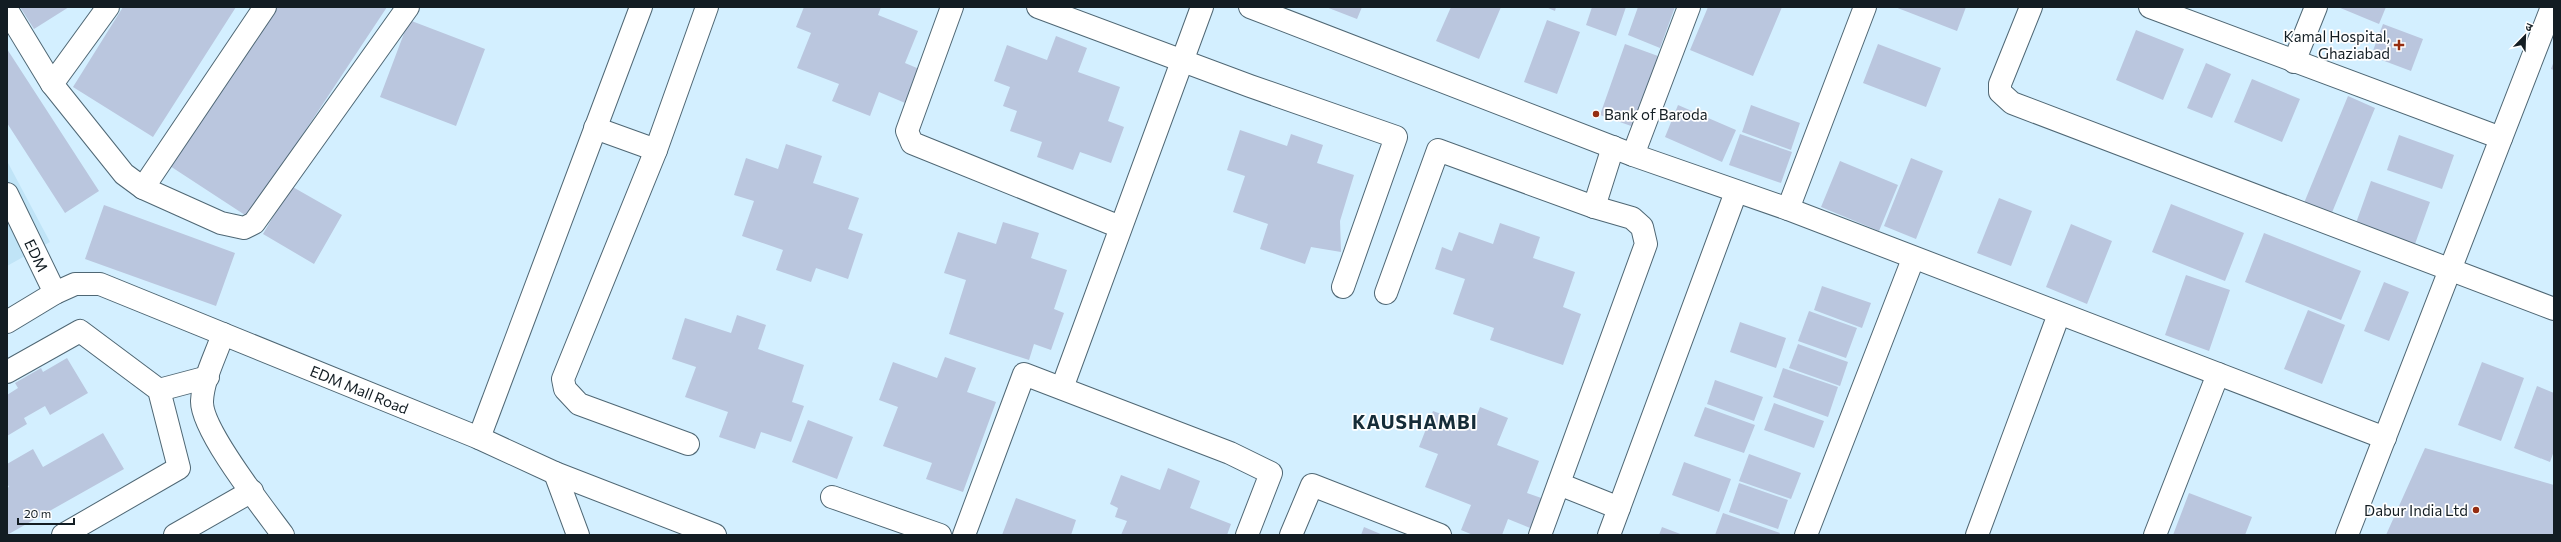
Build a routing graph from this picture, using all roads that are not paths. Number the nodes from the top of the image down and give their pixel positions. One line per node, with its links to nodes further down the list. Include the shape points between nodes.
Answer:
1 (108, 7): 20 (street)
2 (265, 7): 26 (street)
3 (408, 7): 26 (street, via 254,223 244,228 220,223)
4 (641, 7): 21 (street)
5 (707, 7): 24 (street)
6 (952, 7): 32 (street, via 907,131 912,143)
7 (1038, 7): 18 (street)
8 (1202, 7): 18 (street)
9 (1689, 7): 25 (street)
10 (1865, 7): 30 (street)
11 (2031, 7): 34 (street, via 2000,84 2000,92 2006,99)
12 (2150, 7): 17 (street)
13 (2316, 7): 19 (street)
14 (2552, 7): 22 (street)
15 (1260, 9): 23 (street)
16 (7, 10): 20 (street)
17 (2192, 15): 19 (street)
18 (1182, 61): 32 (street); 35 (street, via 1396,137)
19 (2294, 62): 22 (street)
20 (52, 84): 26 (street, via 124,174)
21 (595, 128): 24 (street); 47 (street)
22 (2501, 138): 34 (street)
23 (1612, 147): 25 (street); 29 (street)
24 (656, 150): 49 (street, via 563,379 565,389 579,404)
25 (1633, 155): 27 (street)
26 (143, 188)
27 (1736, 192): 30 (street); 54 (street)
28 (7, 194): 31 (street, EDM)
29 (1594, 207): 37 (street, via 1438,150); 51 (street, via 1632,218 1642,227 1646,244)
30 (1788, 209): 33 (street)
31 (13, 222): 36 (street, EDM)
32 (1120, 227): 45 (street)
33 (1912, 259): 39 (street); 67 (street)
34 (2450, 270): 38 (street); 48 (street)
35 (1343, 287)
36 (55, 293): 40 (street, EDM Mall Road); 41 (street, EDM Mall Road, via 75,284 100,284)
37 (1386, 293)
38 (2554, 310)
39 (2059, 314): 43 (street); 68 (street)
40 (7, 322)
41 (223, 334): 44 (street); 47 (street, EDM Mall Road)
42 (7, 372): 46 (street, via 80,331)
43 (2218, 374): 48 (street); 69 (street)
44 (208, 377): 46 (street); 52 (street, via 203,393 204,411 222,450)
45 (1062, 388): 61 (street, via 1024,374); 62 (street, via 1230,453 1271,473)
46 (159, 390): 55 (street, via 179,468)
47 (479, 438): 50 (street, EDM Mall Road)
48 (2385, 438): 70 (street)
49 (688, 444)
50 (555, 473): 58 (street); 59 (street, EDM Mall Road)
51 (1559, 484): 54 (street); 65 (street)
52 (252, 491): 56 (street); 57 (street)
53 (832, 497): 60 (street)
54 (1619, 508): 66 (street)
55 (63, 535)
56 (175, 535)
57 (283, 535)
58 (578, 535)
59 (715, 535)
60 (940, 535)
61 (964, 535)
62 (1247, 535)
63 (1291, 535): 64 (street, via 1312,485)
64 (1440, 535)
65 (1540, 535)
66 (1609, 535)
67 (1806, 535)
68 (1977, 535)
69 (2155, 535)
70 (2347, 535)

